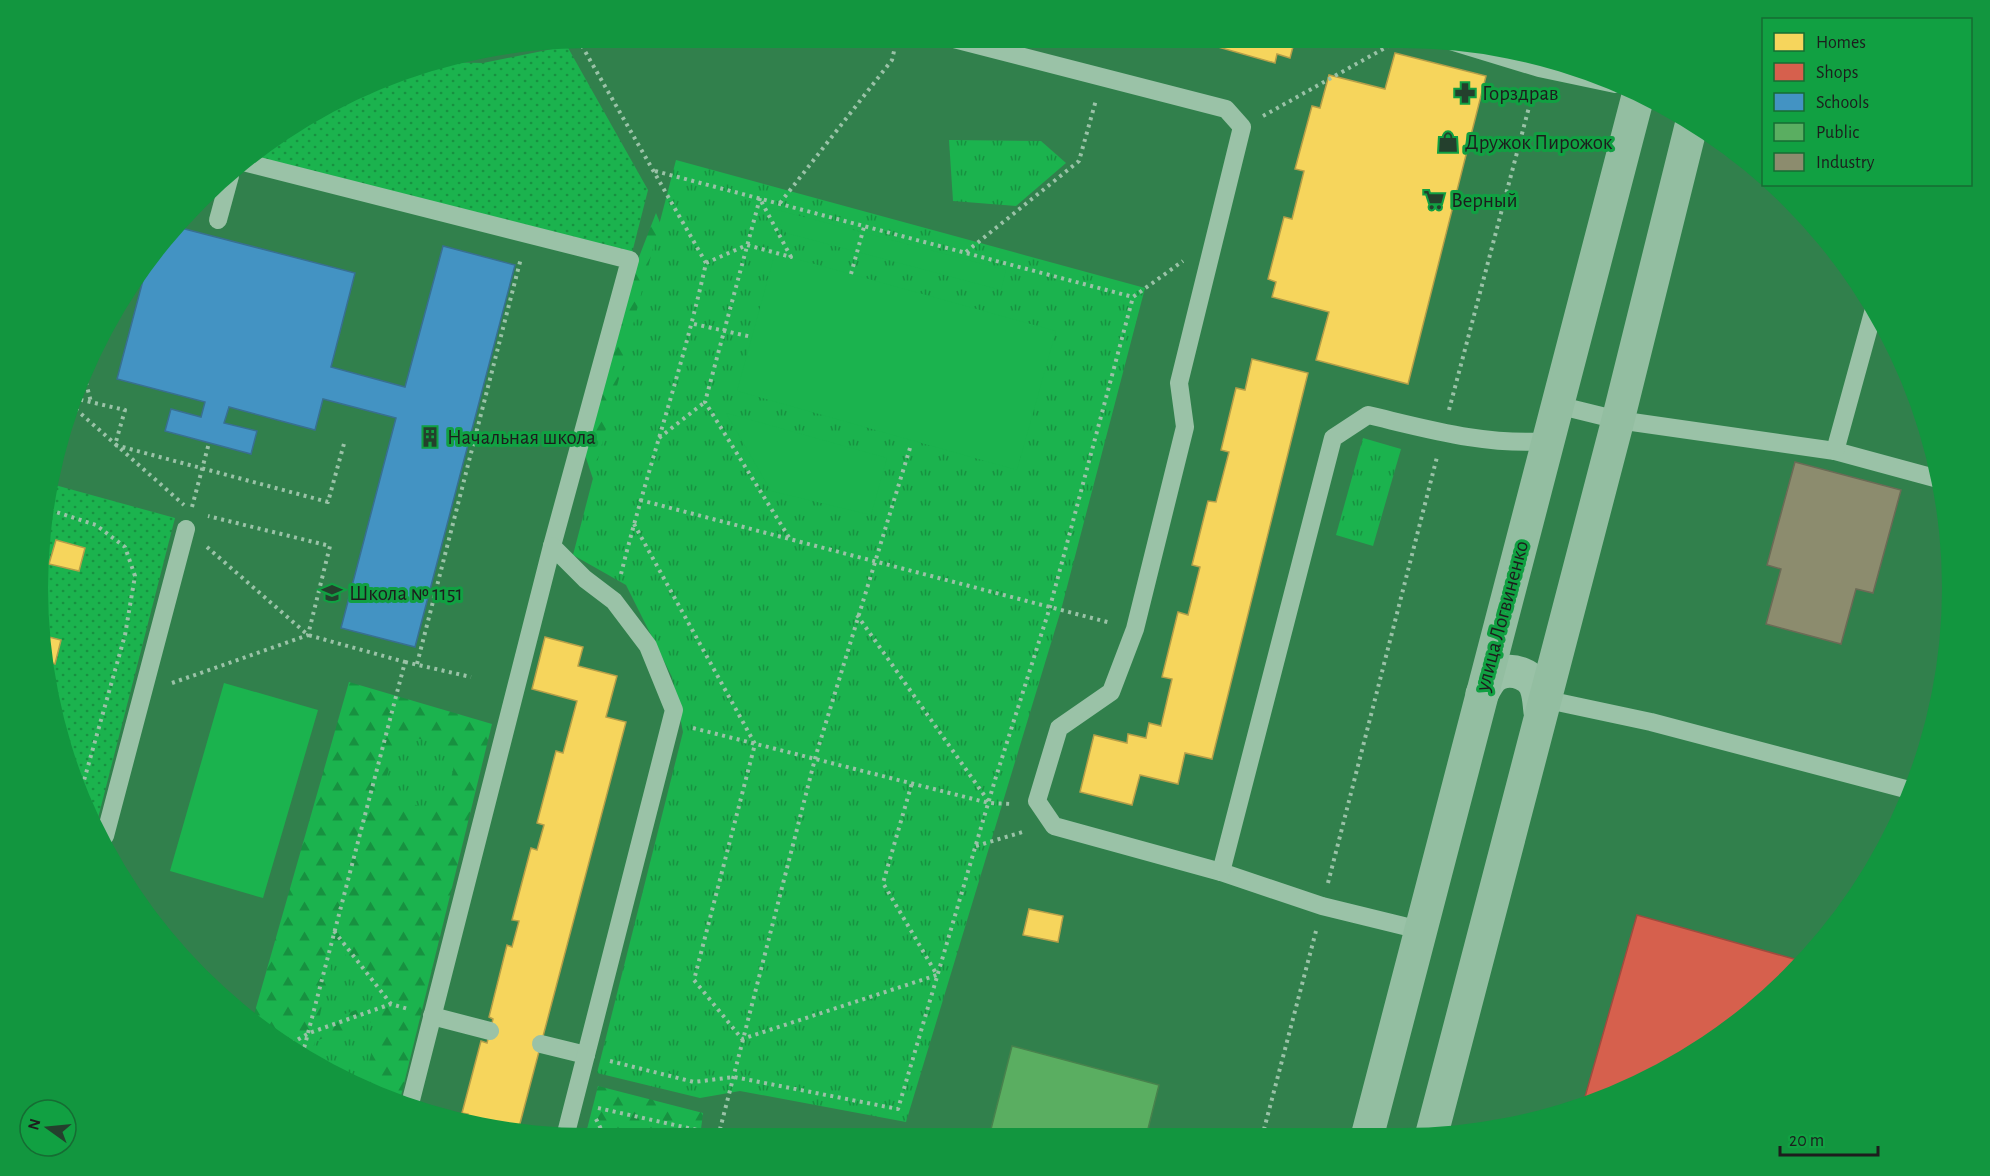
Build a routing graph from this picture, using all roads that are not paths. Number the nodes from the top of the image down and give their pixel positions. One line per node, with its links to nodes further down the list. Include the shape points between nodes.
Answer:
1 (989, 48): 21 (lane, via 1226,109 1242,127 1179,383 1185,427 1135,629 1111,692 1059,728 1037,801 1054,826)
2 (1505, 58): 3 (lane)
3 (1566, 74)
4 (1636, 102): 10 (main road, улица Логвиненко)
5 (1690, 131): 11 (main road)
6 (253, 165): 16 (lane, via 630,260)
7 (227, 186): 8 (lane)
8 (218, 220)
9 (1871, 320): 13 (lane)
10 (1557, 405): 11 (lane); 12 (main road, улица Логвиненко)
11 (1618, 420): 13 (lane); 18 (main road)
12 (1548, 441): 17 (main road, улица Логвиненко); 21 (lane, via 1517,443 1368,415 1333,438)
13 (1835, 451): 14 (lane)
14 (1931, 477)
15 (188, 520): 20 (lane)
16 (552, 546): 23 (lane); 26 (lane, via 614,601 648,646 674,710)
17 (1482, 694): 18 (street, via 1500,673 1514,671 1529,677); 22 (main road, улица Логвиненко)
18 (1541, 706): 19 (lane, via 1651,722); 29 (main road)
19 (1903, 788)
20 (106, 831)
21 (1221, 872): 22 (lane, via 1322,906)
22 (1420, 930): 30 (main road, улица Логвиненко)
23 (432, 1016): 24 (lane); 27 (lane)
24 (490, 1031)
25 (541, 1044): 26 (lane)
26 (586, 1055): 28 (lane)
27 (411, 1098)
28 (568, 1127)
29 (1434, 1127)
30 (1369, 1128)

